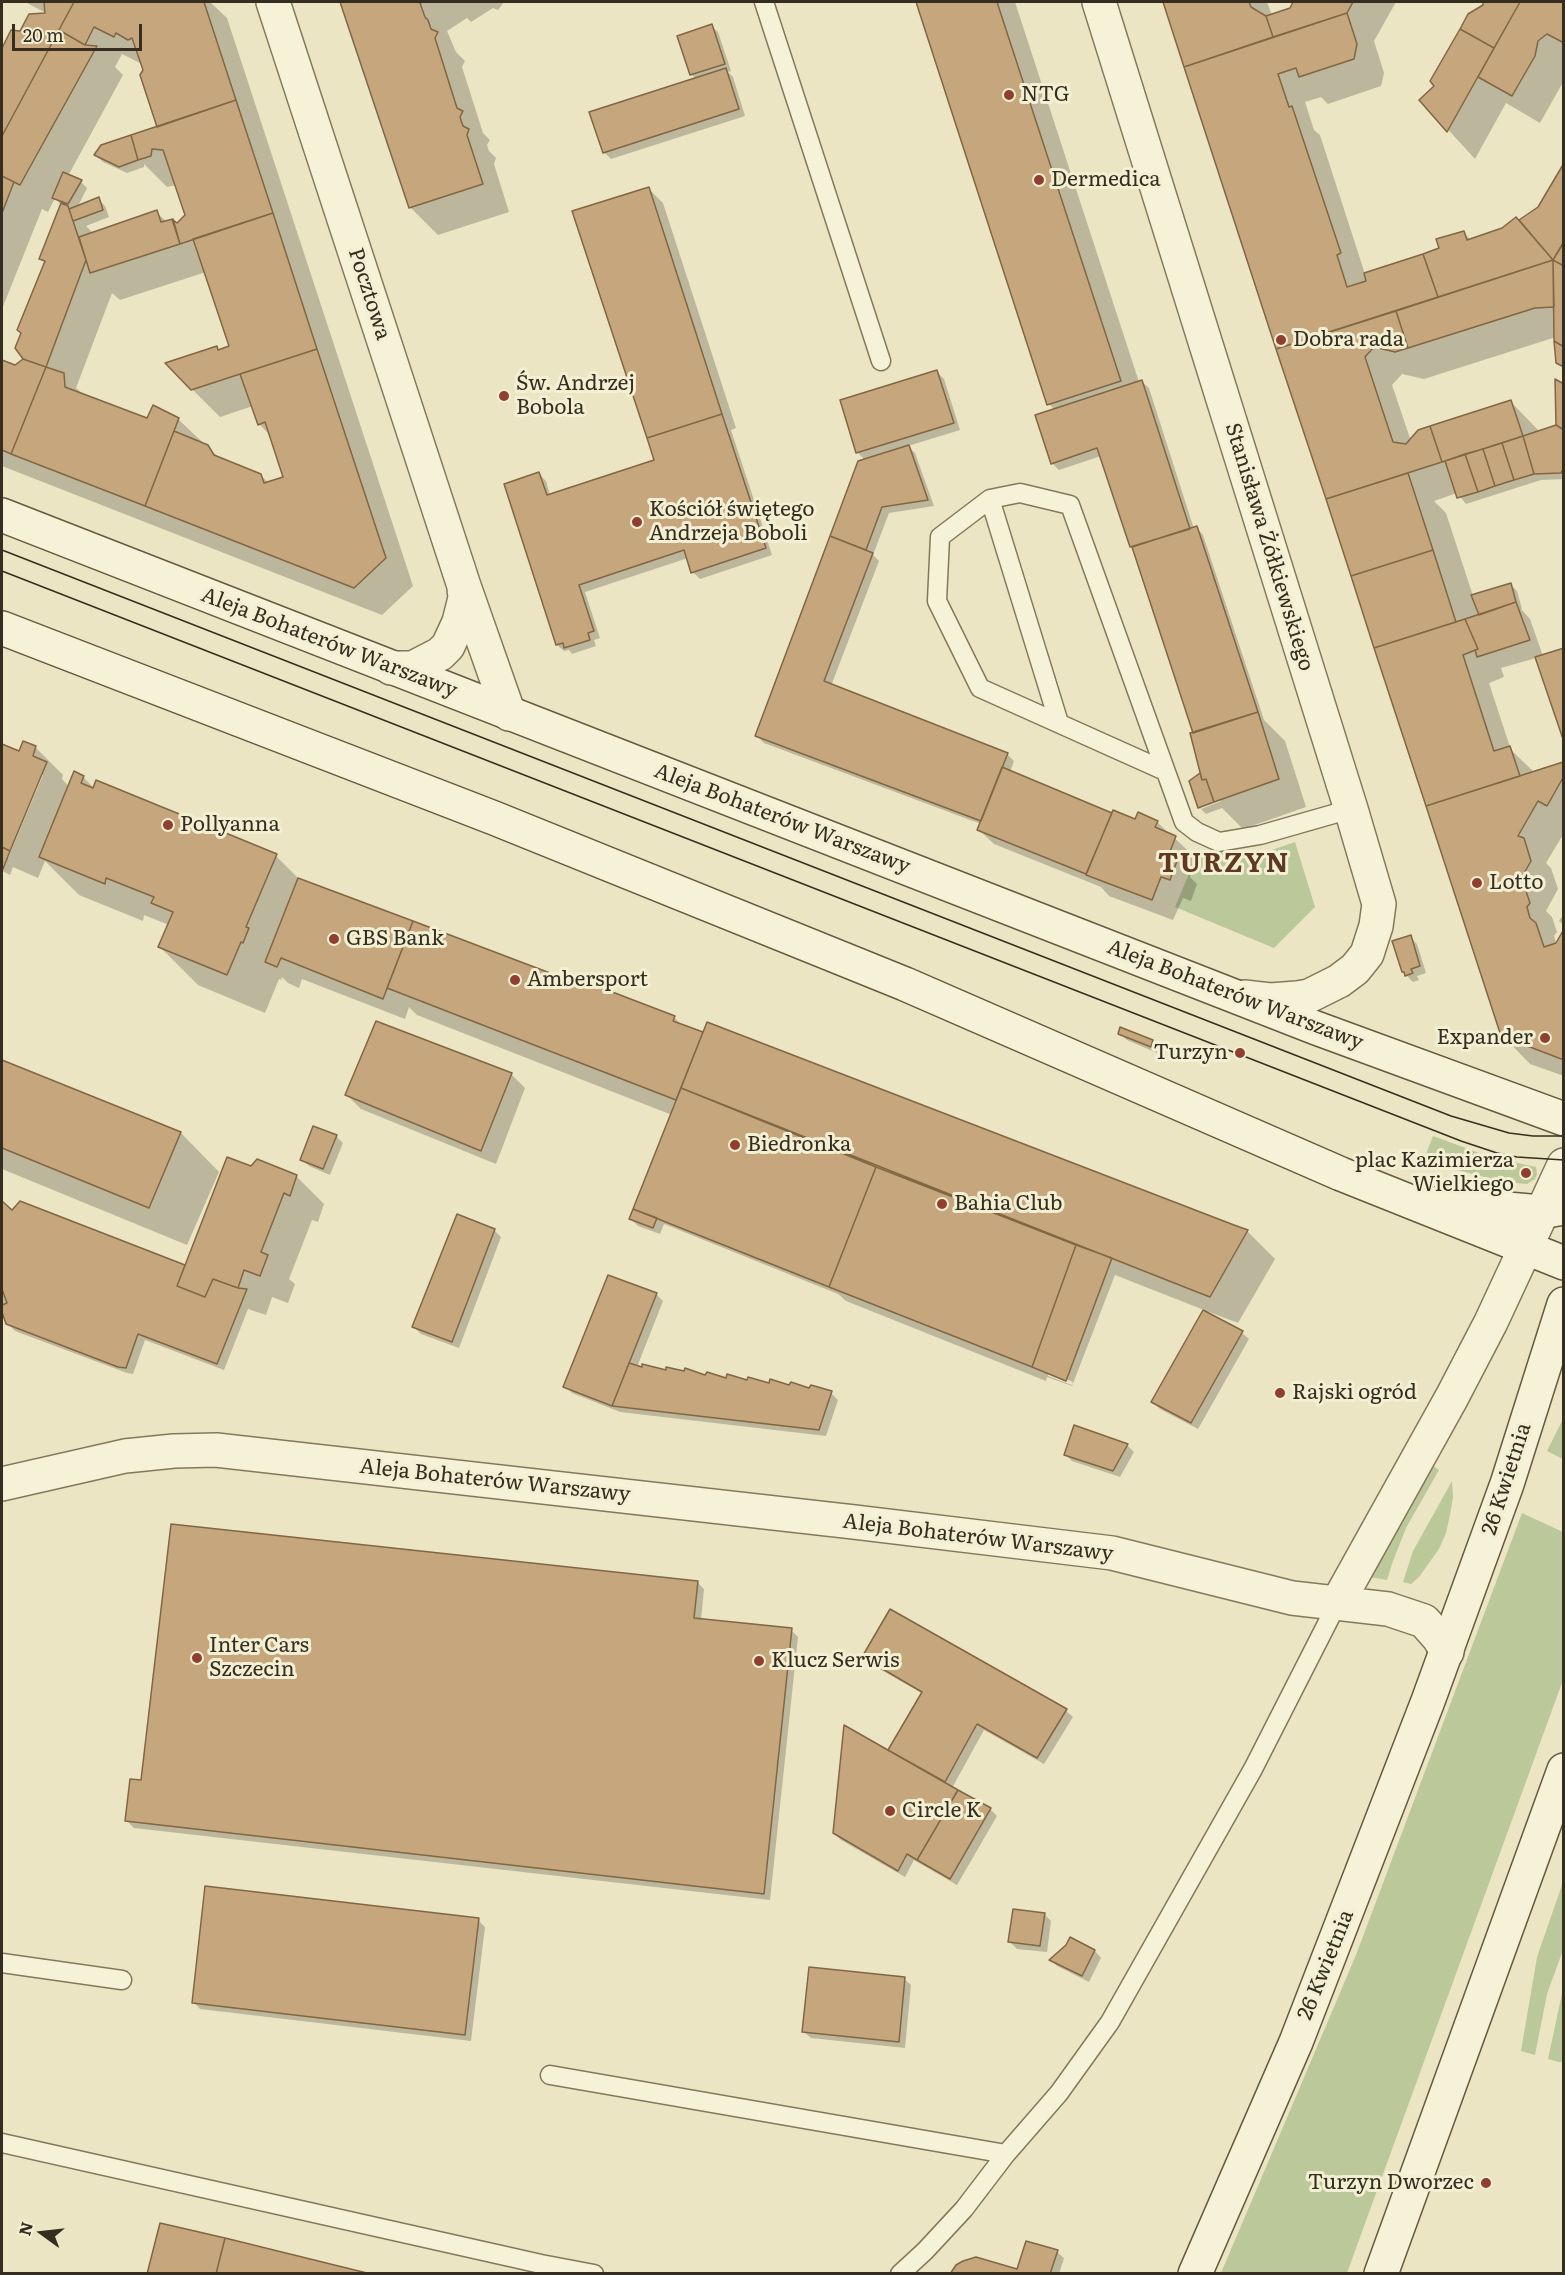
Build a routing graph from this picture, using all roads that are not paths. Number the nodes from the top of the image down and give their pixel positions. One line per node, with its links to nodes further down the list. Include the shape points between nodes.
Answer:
1 (273, 2): 7 (street, Pocztowa)
2 (764, 2): 4 (lane)
3 (1099, 2): 13 (street, Stanisława Żółkiewskiego)
4 (881, 361)
5 (990, 499): 11 (lane); 11 (lane, via 940,537 937,602 980,688); 12 (lane, via 1020,493 1070,505)
6 (2, 515): 9 (street, Aleja Bohaterów Warszawy)
7 (464, 586): 9 (street, Pocztowa, via 459,622 448,646 421,665); 10 (street, Pocztowa)
8 (2, 628): 19 (street, via 494,818 874,971)
9 (391, 668): 10 (street, Aleja Bohaterów Warszawy)
10 (509, 714): 14 (street, Aleja Bohaterów Warszawy)
11 (1059, 723): 12 (lane)
12 (1165, 771): 13 (lane, via 1184,822 1219,842 1260,836)
13 (1351, 809): 14 (street, Stanisława Żółkiewskiego, via 1379,904 1367,954 1339,981 1309,996 1270,1000)
14 (1236, 996): 15 (street, Aleja Bohaterów Warszawy)
15 (1521, 1102): 16 (street, Aleja Bohaterów Warszawy); 17 (street)
16 (1563, 1119)
17 (1563, 1139)
18 (1563, 1165): 20 (street)
19 (1386, 1192): 20 (street); 21 (street)
20 (1552, 1210): 21 (street)
21 (1525, 1248): 22 (street); 27 (street, via 1452,1397)
22 (1563, 1263)
23 (1563, 1304): 25 (street, 26 Kwietnia)
24 (1563, 1379): 25 (street)
25 (1519, 1449): 28 (street, 26 Kwietnia)
26 (2, 1484): 27 (street, Aleja Bohaterów Warszawy, via 125,1456 216,1450 1112,1553 1292,1598)
27 (1338, 1602): 28 (street, via 1380,1607 1418,1618 1431,1627); 34 (lane, via 1253,1769 1110,2022 1059,2093)
28 (1447, 1652): 37 (street, 26 Kwietnia, via 1300,2030)
29 (1563, 1770): 38 (street)
30 (2, 1962): 31 (lane)
31 (122, 1980)
32 (550, 2075): 34 (lane)
33 (2, 2143): 35 (lane)
34 (1006, 2154): 36 (lane, via 964,2209)
35 (594, 2274)
36 (900, 2274)
37 (1195, 2274)
38 (1381, 2274)

